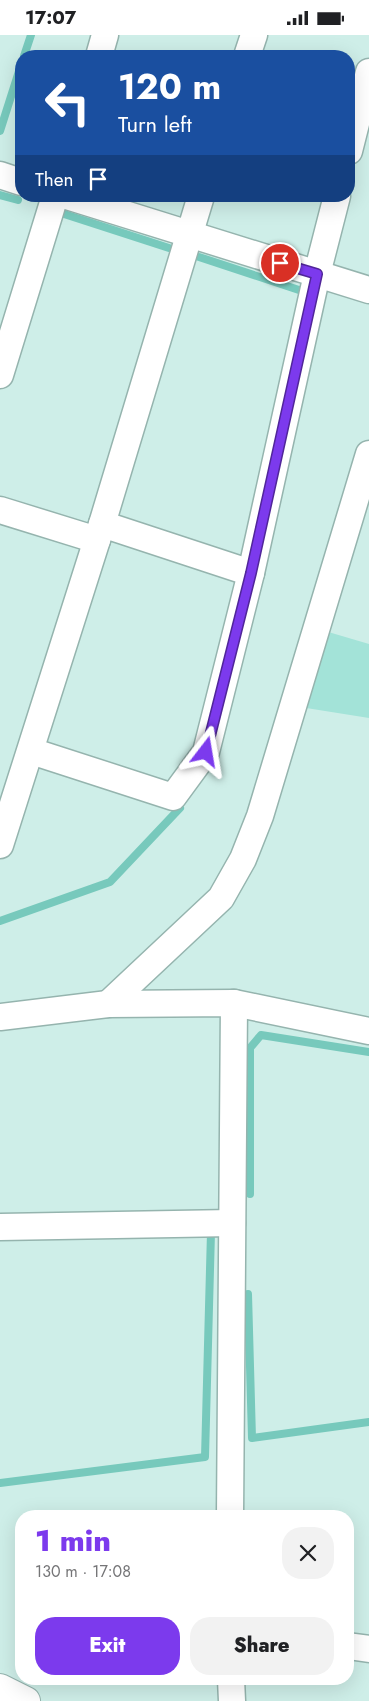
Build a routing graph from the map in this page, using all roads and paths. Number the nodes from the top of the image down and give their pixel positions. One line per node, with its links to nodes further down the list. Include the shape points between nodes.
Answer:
1 (105, 35): 3 (street)
2 (254, 35): 4 (street)
3 (101, 50)
4 (249, 50)
5 (369, 72): 6 (street)
6 (355, 127)
7 (0, 175): 8 (street)
8 (15, 180)
9 (53, 202): 16 (street)
10 (86, 202): 13 (street)
11 (199, 202): 13 (street)
12 (335, 202): 14 (street)
13 (189, 234): 14 (street); 19 (street)
14 (317, 274): 15 (street); 20 (street)
15 (369, 290)
16 (0, 375)
17 (369, 454): 24 (street, via 260,816 243,859 221,898)
18 (0, 510): 19 (street)
19 (99, 532): 20 (street); 21 (street)
20 (251, 573): 21 (street, via 206,752 173,797)
21 (31, 751): 22 (street)
22 (1, 839)
23 (234, 1003): 24 (street); 26 (street); 27 (street)
24 (108, 1004): 25 (street)
25 (0, 1017)
26 (369, 1031)
27 (232, 1223): 28 (street); 29 (street)
28 (0, 1227)
29 (230, 1510)
30 (354, 1648): 31 (street)
31 (369, 1649)
32 (231, 1685): 35 (street)
33 (0, 1688): 34 (main road)
34 (26, 1701)
35 (232, 1701)

